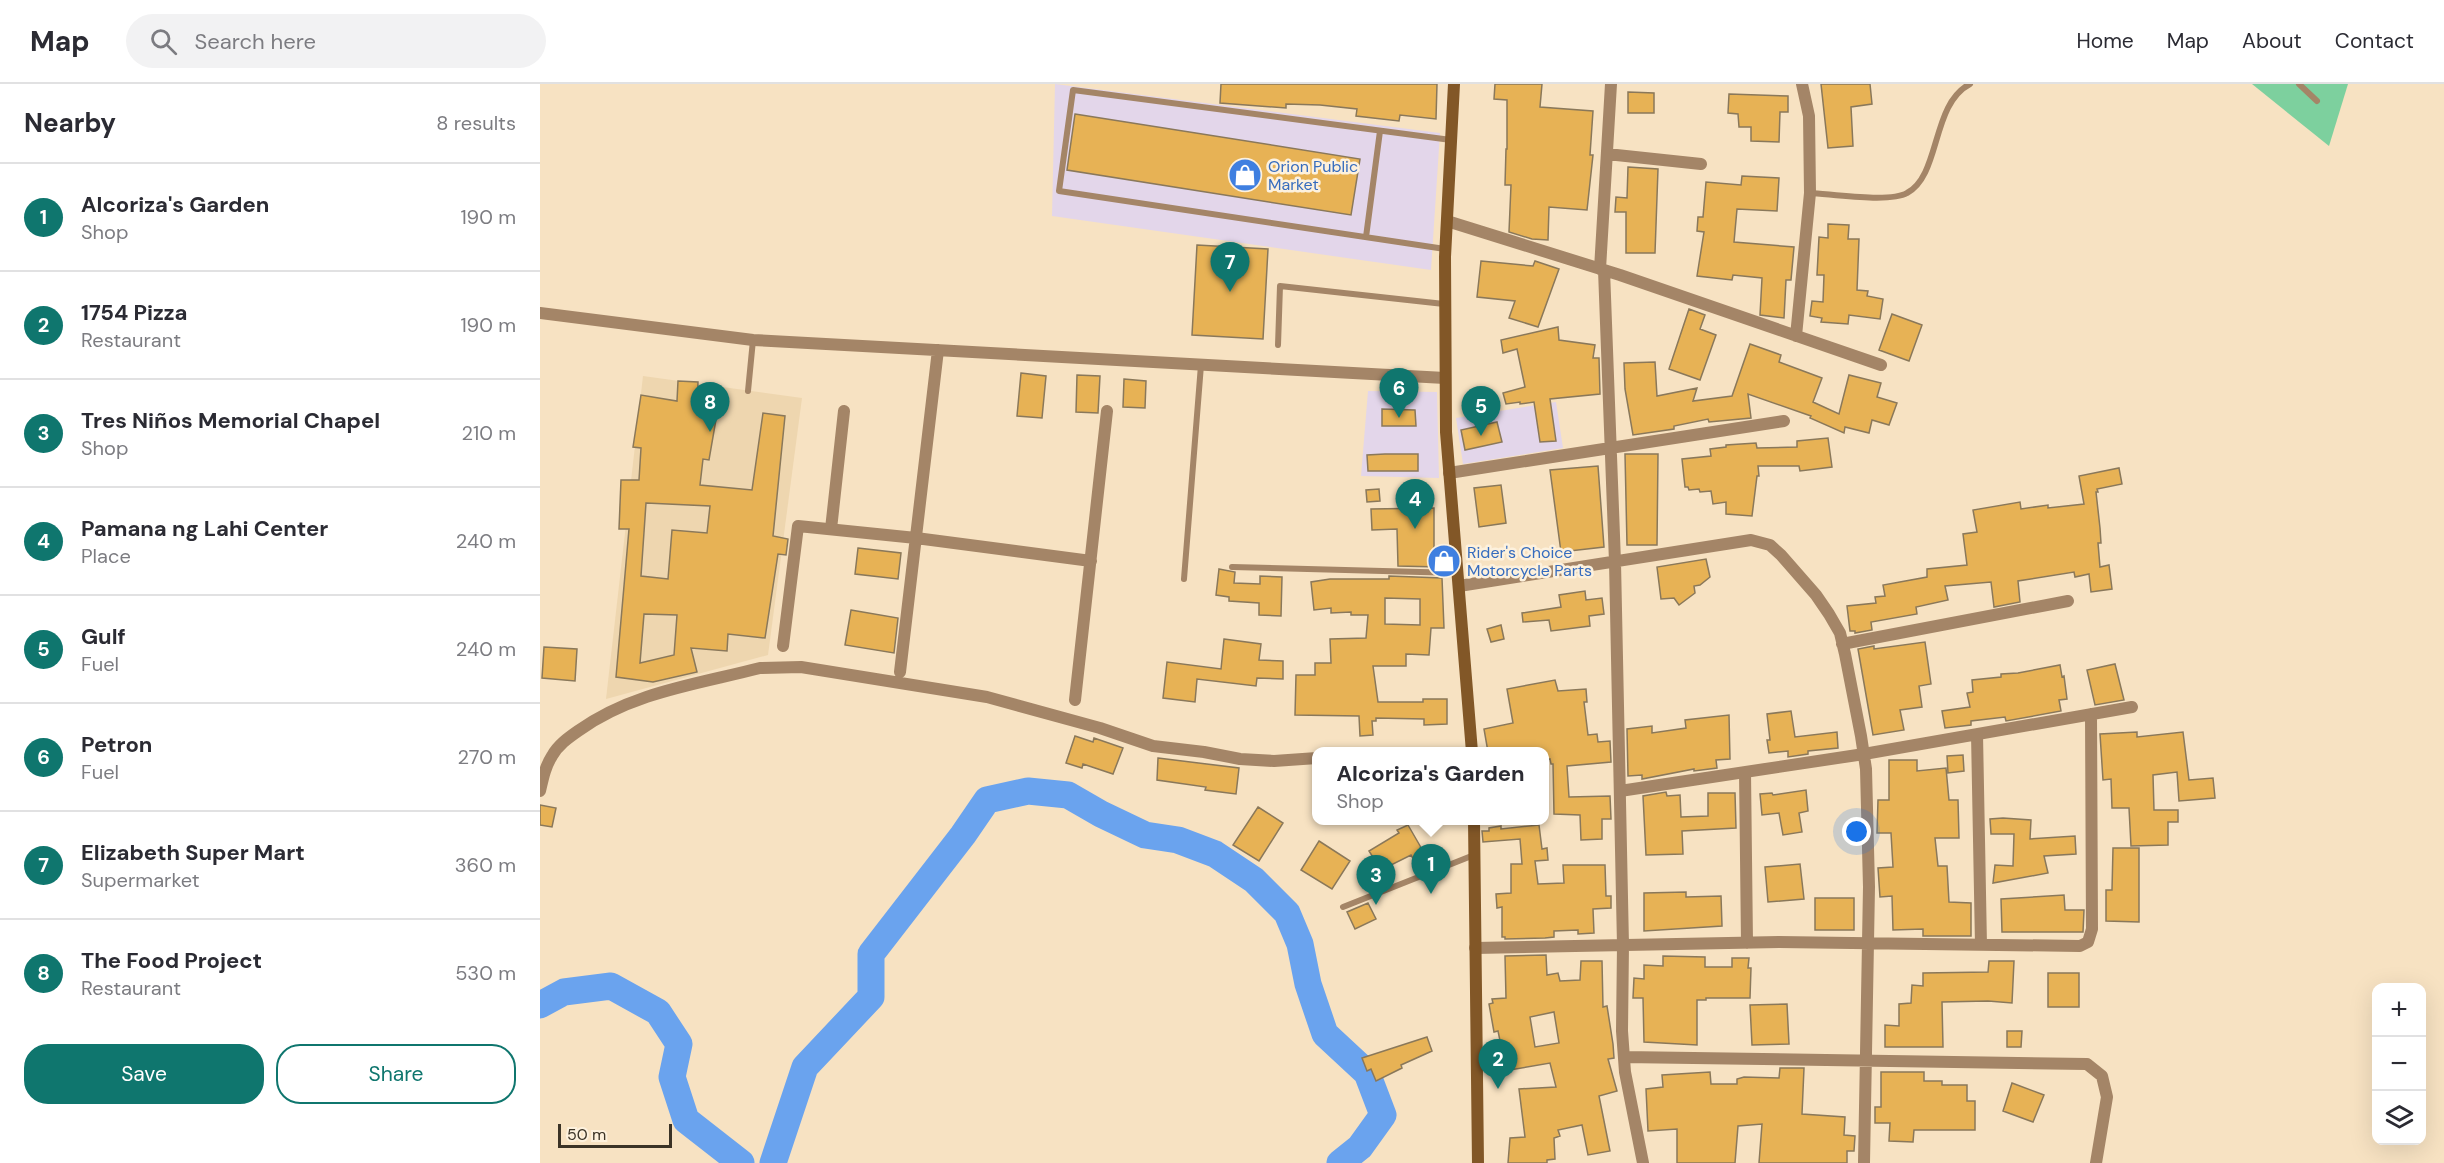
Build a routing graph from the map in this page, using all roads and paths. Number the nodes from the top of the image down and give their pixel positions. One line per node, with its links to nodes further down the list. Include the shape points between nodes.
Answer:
1 (1454, 84): 8 (main road)
2 (1611, 84): 9 (street)
3 (1802, 84): 11 (street, via 1809,116)
4 (1970, 84): 11 (lane, via 1951,101 1921,179 1906,194 1883,198)
5 (2299, 84): 6 (lane)
6 (2317, 101)
7 (1380, 131): 8 (lane); 13 (lane); 13 (lane, via 1073,90 1059,191)
8 (1451, 140): 12 (main road)
9 (1607, 154): 10 (street); 15 (street)
10 (1701, 164)
11 (1810, 193): 18 (street)
12 (1447, 221): 14 (main road); 15 (street)
13 (1365, 237): 14 (lane)
14 (1445, 249): 16 (main road)
15 (1602, 269): 18 (street); 29 (street)
16 (1444, 304): 20 (lane, via 1280,286); 24 (main road)
17 (540, 312): 19 (street)
18 (1797, 336): 23 (street)
19 (753, 340): 21 (street); 25 (lane)
20 (1278, 345)
21 (938, 350): 22 (street); 32 (street)
22 (1201, 365): 24 (street); 36 (lane)
23 (1881, 365)
24 (1445, 378): 30 (main road)
25 (748, 391)
26 (844, 411): 31 (street)
27 (1107, 411): 33 (street)
28 (1784, 421): 29 (street)
29 (1612, 448): 30 (street); 34 (street)
30 (1449, 473): 37 (main road)
31 (831, 529): 32 (street); 40 (street, via 798,526)
32 (916, 538): 33 (street); 41 (street)
33 (1090, 561): 42 (street)
34 (1615, 562): 37 (street); 39 (street, via 1738,541 1765,543 1781,555 1816,595); 51 (street)
35 (1232, 567): 37 (lane)
36 (1184, 579)
37 (1458, 580): 46 (main road)
38 (2068, 601): 39 (street)
39 (1842, 644): 47 (street)
40 (783, 646)
41 (900, 672)
42 (1075, 700)
43 (2132, 707): 44 (street)
44 (2091, 714): 45 (street); 58 (street, via 2090,938 2085,944 2074,946)
45 (1977, 734): 47 (street); 58 (street)
46 (1472, 747)
47 (1864, 754): 49 (street); 56 (street)
48 (1312, 758): 50 (street, via 1248,759 1154,746 987,697 775,667 664,690 618,707 564,742 552,755)
49 (1745, 772): 51 (street); 55 (street)
50 (540, 791)
51 (1620, 791): 57 (street)
52 (1474, 825): 53 (main road)
53 (1474, 855): 54 (lane); 59 (main road)
54 (1343, 907)
55 (1747, 943): 56 (street); 57 (street)
56 (1868, 943): 58 (street); 61 (street)
57 (1623, 945): 59 (street); 60 (street)
58 (1981, 945)
59 (1475, 948): 62 (main road)
60 (1624, 1057): 61 (street); 63 (street)
61 (1867, 1060): 64 (street); 65 (street, via 2087,1064 2102,1076 2107,1098)
62 (1478, 1163)
63 (1643, 1163)
64 (1864, 1163)
65 (2096, 1163)

